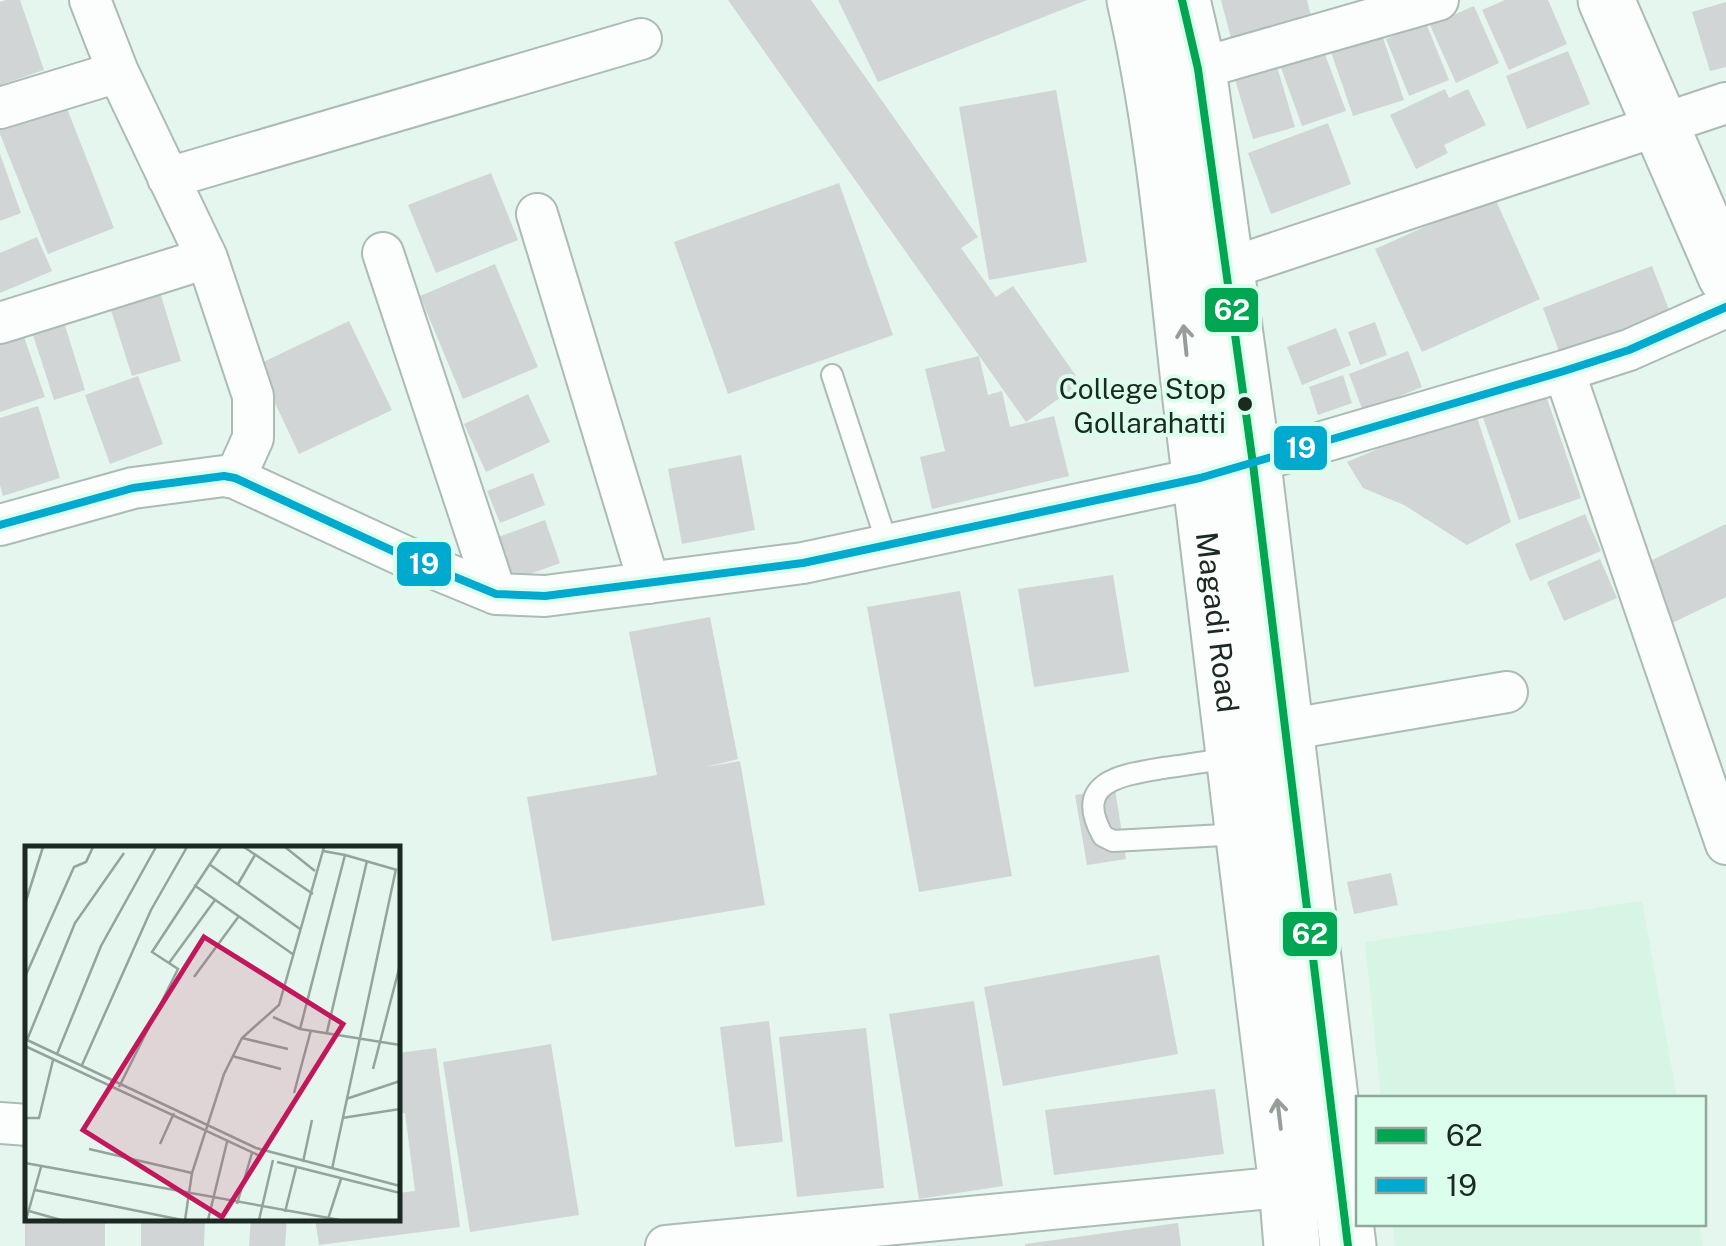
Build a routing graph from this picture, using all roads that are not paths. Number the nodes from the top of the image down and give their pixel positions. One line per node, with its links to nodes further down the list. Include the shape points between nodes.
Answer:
1 (90, 0): 8 (street)
2 (1135, 0): 24 (main road, Magadi Road, one-way to 2, via 1176,252)
3 (1182, 0): 7 (main road, Magadi Road)
4 (1438, 0): 7 (street)
5 (1606, 0): 11 (main road)
6 (642, 38): 12 (street)
7 (1198, 69): 16 (main road, Magadi Road)
8 (118, 72): 10 (street); 12 (street)
9 (1726, 103): 11 (street)
10 (0, 108)
11 (1660, 124): 16 (street); 17 (main road)
12 (168, 178): 15 (street)
13 (537, 214): 27 (street)
14 (383, 254): 28 (street)
15 (207, 258): 19 (street); 23 (street, via 253,396 253,438)
16 (1227, 269): 22 (main road, Magadi Road)
17 (1726, 276)
18 (1726, 307): 20 (street)
19 (0, 323)
20 (1564, 371): 22 (street); 33 (street)
21 (832, 375): 26 (lane)
22 (1254, 464): 24 (street); 30 (main road, Magadi Road)
23 (234, 478): 25 (street, via 133,488); 28 (street)
24 (1200, 478): 26 (street); 31 (main road, Magadi Road)
25 (0, 525)
26 (887, 543): 27 (street, via 803,563)
27 (649, 583): 28 (street, via 545,596)
28 (496, 594)
29 (1507, 692): 30 (street)
30 (1285, 730): 31 (street); 36 (main road, Magadi Road)
31 (1233, 744): 32 (main road, Magadi Road); 32 (lane, via 1120,776 1102,786 1093,810 1103,836 1113,841)
32 (1244, 834): 37 (main road, Magadi Road, one-way to 32)
33 (1726, 844)
34 (0, 1123): 35 (street)
35 (25, 1125)
36 (1341, 1182): 37 (street); 40 (main road, Magadi Road)
37 (1288, 1186): 38 (street); 39 (main road, Magadi Road)
38 (666, 1246)
39 (1292, 1246)
40 (1348, 1246)

